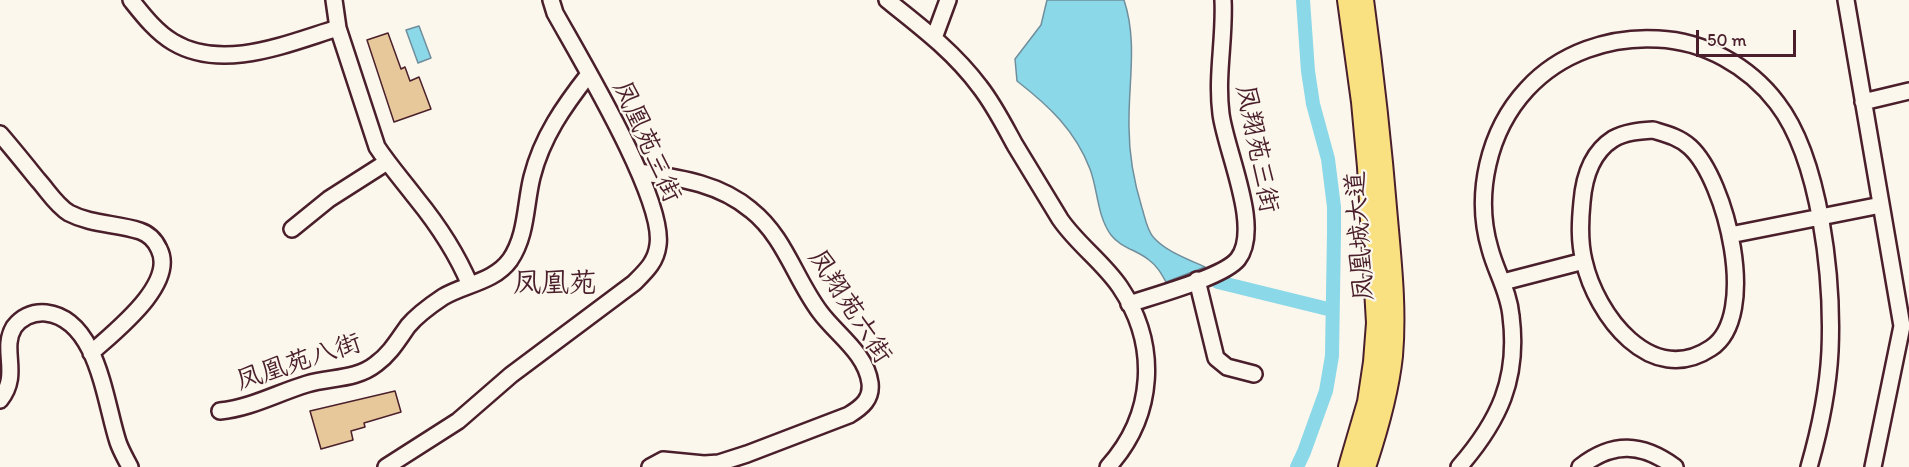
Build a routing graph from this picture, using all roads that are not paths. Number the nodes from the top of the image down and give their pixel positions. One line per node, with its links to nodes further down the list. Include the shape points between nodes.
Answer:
1 (130, 0): 10 (street, via 172,42 221,56 246,54)
2 (334, 0): 10 (street)
3 (551, 0): 12 (street, 凤凰苑三街)
4 (887, 0): 11 (street)
5 (948, 0): 11 (street)
6 (1223, 0): 23 (street, 凤翔苑三街, via 1218,82 1221,115 1243,202 1246,245 1236,262)
7 (1348, 0): 35 (main road, 凤凰城大道, via 1366,145 1377,323 1368,402)
8 (1363, 0): 36 (main road, 凤凰城大道, via 1381,136 1393,317 1385,399)
9 (1846, 0): 14 (street)
10 (338, 28): 16 (street, via 377,147)
11 (934, 38): 26 (street, via 979,86 1062,221 1120,286)
12 (589, 74): 17 (street, 凤凰苑三街); 25 (street, 凤凰苑八街, via 545,138 531,178 523,232 510,260 492,276)
13 (1909, 91): 14 (street)
14 (1863, 102): 18 (street)
15 (0, 134): 27 (street, via 60,206 84,219 142,231 160,250 163,268 152,291)
16 (387, 162): 20 (street, via 329,199); 25 (street, via 439,228)
17 (639, 172): 32 (street, 凤凰苑三街, via 659,234 656,257 648,269 511,375 459,421); 33 (street, 凤翔苑六街, via 705,184 751,209 780,241 805,291 858,356 870,383 867,400 849,415 747,454 719,463 663,460)
18 (1881, 205): 19 (street); 41 (street, via 1902,326)
19 (1820, 217): 21 (street); 24 (street, via 1794,130 1756,80 1731,61 1692,45 1640,38 1608,42 1578,52 1527,89 1508,114 1493,146 1484,180 1483,215 1490,250); 40 (street, via 1831,307 1830,353 1825,398)
20 (292, 229)
21 (1730, 235): 22 (street, via 1735,279 1732,317 1714,346 1683,360 1666,360 1650,354 1629,339 1603,307); 22 (street, via 1711,180 1690,147 1672,135 1653,130 1632,132 1613,139 1587,170 1579,225)
22 (1584, 261): 24 (street)
23 (1197, 280): 26 (street, 凤翔苑三街); 28 (street, via 1216,358 1227,367)
24 (1503, 282): 37 (street, via 1513,337 1507,387 1487,432)
25 (470, 285): 30 (street, 凤凰苑八街, via 423,311 389,353 368,370)
26 (1129, 304): 34 (street, via 1142,337 1147,380 1134,430)
27 (91, 353): 29 (street, via 78,330 67,320 56,315 31,314 13,327 6,339 10,382); 31 (street, via 118,444)
28 (1254, 374)
29 (0, 400)
30 (220, 411)
31 (130, 467)
32 (386, 467)
33 (650, 467)
34 (1108, 467)
35 (1349, 467)
36 (1365, 467)
37 (1459, 467)
38 (1580, 467): 39 (street, via 1594,456 1636,448 1657,454)
39 (1675, 467)
40 (1809, 467)
41 (1873, 467)

